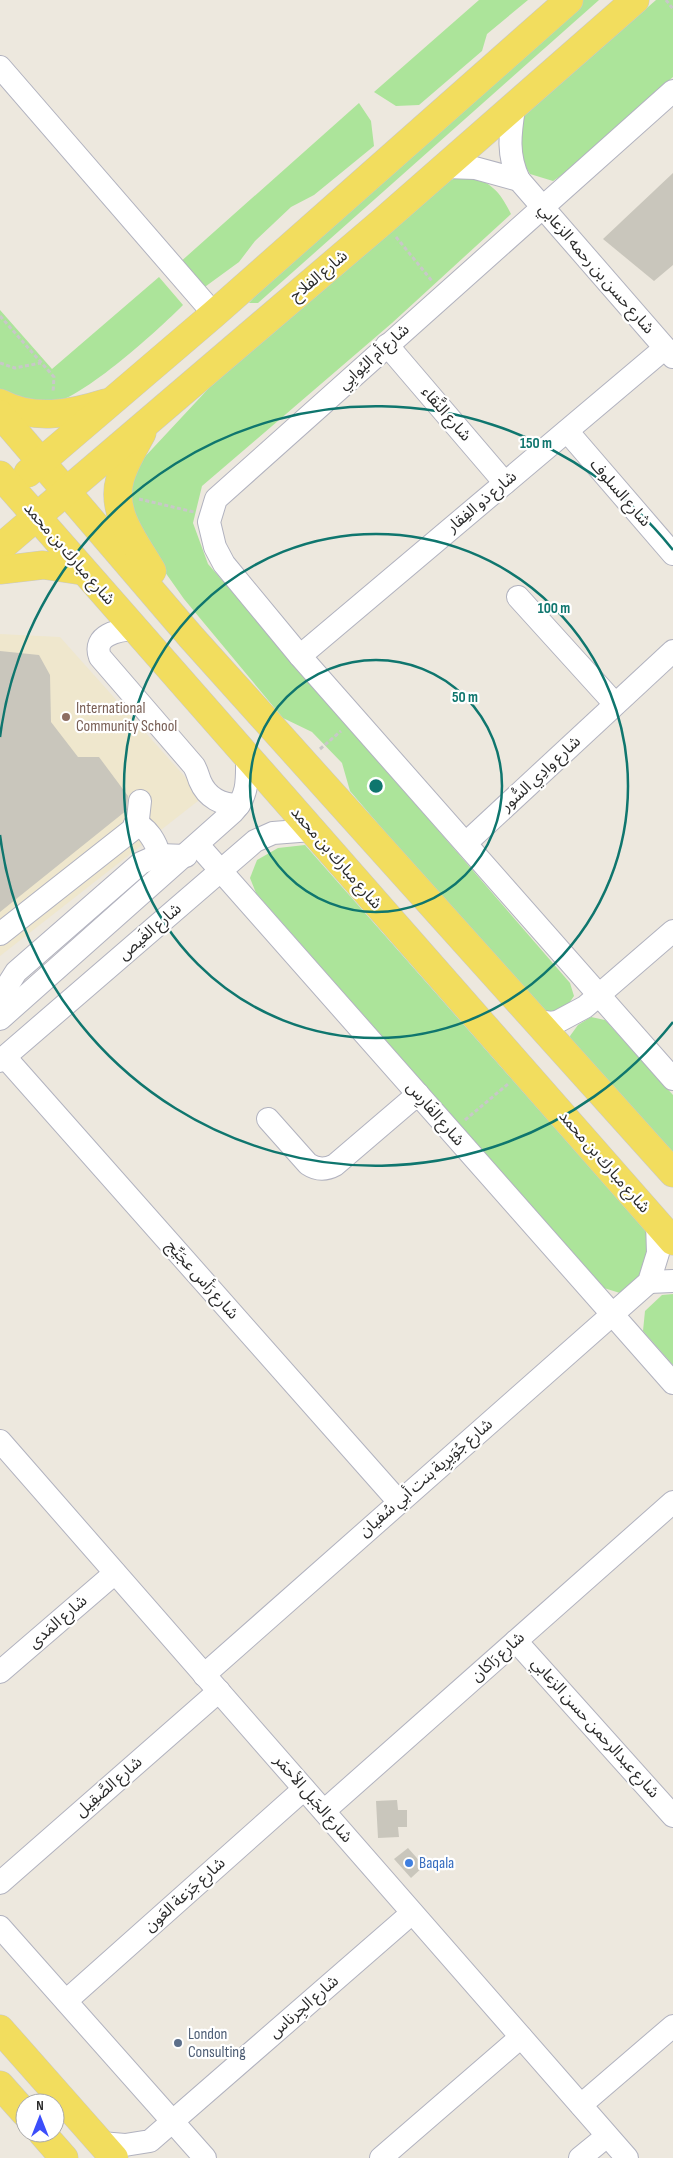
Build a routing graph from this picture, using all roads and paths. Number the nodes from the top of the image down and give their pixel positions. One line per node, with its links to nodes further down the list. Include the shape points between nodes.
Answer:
1 (569, 0): 13 (main road)
2 (635, 0): 7 (main road, شارع الفلاح)
3 (666, 0): 4 (path)
4 (673, 9)
5 (0, 66): 13 (street)
6 (673, 91): 10 (street, شارع أم اليُوابِي)
7 (514, 108): 8 (main road, شارع الفلاح); 9 (street, شارع حسن بن رحمه الزعابي, via 508,142)
8 (446, 166): 9 (street, via 475,168); 11 (main road, شارع الفلاح)
9 (518, 180): 10 (street, شارع حسن بن رحمه الزعابي)
10 (542, 207): 12 (street, شارع أم اليُوابِي); 16 (street, شارع حسن بن رحمه الزعابي)
11 (383, 221): 12 (path); 23 (main road, شارع الفلاح)
12 (443, 295): 15 (street, شارع أم اليُوابِي)
13 (214, 314): 20 (main road)
14 (0, 316): 18 (path)
15 (387, 345): 26 (street, شارع النَّقاء); 31 (street, شارع أم اليُوابِي, via 216,499)
16 (669, 352): 24 (street, شارع ذو الفِقار)
17 (0, 363): 18 (path, via 15,368)
18 (41, 363): 19 (path)
19 (54, 377)
20 (111, 401): 21 (main road, via 81,411 56,414 32,414); 25 (main road)
21 (0, 403)
22 (0, 414): 25 (main road)
23 (149, 421): 28 (main road, شارع الفلاح); 38 (main road, via 120,480 118,504 125,526)
24 (567, 431): 26 (street, شارع ذو الفِقار); 33 (street, شارع السلوف)
25 (40, 462): 27 (main road); 28 (main road)
26 (505, 483): 40 (street, شارع ذو الفِقار)
27 (4, 487): 30 (main road, شارع مبارك بن محمد)
28 (66, 491): 30 (main road, شارع الفلاح); 38 (main road)
29 (135, 499): 31 (path)
30 (36, 516): 32 (main road, شارع الفلاح); 35 (main road, شارع مبارك بن محمد)
31 (211, 516): 40 (street, via 209,522 215,547 224,564)
32 (0, 548)
33 (673, 554)
34 (0, 570): 35 (main road, via 44,565)
35 (83, 571): 37 (main road, شارع مبارك بن محمد)
36 (518, 598): 41 (street)
37 (134, 628): 43 (main road, شارع مبارك بن محمد); 46 (street, via 118,630 102,639 98,647 100,657 194,766 202,785 212,797 225,804)
38 (191, 637): 44 (main road)
39 (673, 652): 41 (street, شارع وادِي السُّور)
40 (300, 656): 42 (street)
41 (615, 704): 49 (street, شارع وادِي السُّور)
42 (355, 719): 44 (path); 49 (street)
43 (247, 757): 46 (street, شارع الغَيص, via 246,790); 48 (main road, شارع مبارك بن محمد)
44 (304, 762): 58 (main road)
45 (140, 801): 47 (street)
46 (239, 805): 50 (street, شارع الغَيص)
47 (135, 824): 51 (street, via 144,827); 54 (street, via 132,830)
48 (312, 830): 52 (street, شارع الغَيص, via 282,831 263,836); 61 (main road, شارع مبارك بن محمد)
49 (466, 843): 56 (street)
50 (192, 850): 51 (street); 52 (street, شارع الفَارِس); 57 (street, شارع الغَيص)
51 (159, 855): 55 (street, via 141,863)
52 (221, 871): 60 (street, شارع الغَيص); 63 (street, شارع الفَارِس)
53 (673, 931): 56 (street)
54 (0, 934)
55 (4, 980): 57 (street)
56 (592, 1001): 58 (street, via 559,1021); 59 (street, via 570,1031); 62 (street)
57 (1, 1017)
58 (537, 1021): 59 (main road)
59 (565, 1052): 66 (main road)
60 (2, 1059): 73 (street, شارع رَأس عجَيِّج)
61 (523, 1071): 65 (path); 67 (main road, شارع مبارك بن محمد)
62 (673, 1080)
63 (418, 1094): 64 (street, via 335,1165 324,1169 308,1164); 65 (street, شارع الفَارِس)
64 (268, 1119)
65 (451, 1132): 70 (street, شارع الفَارِس)
66 (673, 1173)
67 (665, 1231): 69 (street)
68 (673, 1280): 69 (street)
69 (649, 1282): 70 (street, شارع جُوَيرِية بنت أبي سُفيان)
70 (613, 1313): 71 (street, شارع الفَارِس); 73 (street, شارع جُوَيرِية بنت أبي سُفيان)
71 (673, 1383)
72 (2, 1448): 75 (street, شارع الجَبل الأحمَر)
73 (399, 1502): 78 (street, شارع جُوَيرِية بنت أبي سُفيان)
74 (673, 1502): 76 (street, شارع رَاكان)
75 (115, 1573): 77 (street, شارع المَدى); 78 (street, شارع الجَبل الأحمَر)
76 (516, 1641): 80 (street, شارع رَاكان); 81 (street, شارع عبدالرحمن حسن الزعابي)
77 (0, 1672)
78 (211, 1683): 79 (street, شارع الجَبل الأحمَر); 82 (street, شارع الصَّقِيل)
79 (304, 1789): 80 (street, شارع الجَبل الأحمَر); 85 (street, شارع جَزعة العَون)
80 (324, 1812): 83 (street, شارع الجَبل الأحمَر)
81 (673, 1816)
82 (0, 1883)
83 (412, 1913): 88 (street, شارع الجَبل الأحمَر); 92 (street, شارع الجِرناس)
84 (0, 1927): 85 (street)
85 (66, 2001): 92 (street)
86 (673, 2026): 91 (street)
87 (0, 2029): 96 (main road)
88 (521, 2037): 91 (street, شارع الجَبل الأحمَر); 99 (street)
89 (0, 2085): 90 (main road)
90 (15, 2102)
91 (581, 2105): 93 (street, شارع الجَبل الأحمَر)
92 (173, 2122): 95 (street, شارع الجِرناس); 98 (street)
93 (607, 2136): 100 (street); 101 (street, شارع الجَبل الأحمَر)
94 (51, 2143): 97 (main road)
95 (148, 2150): 96 (street, شارع الجِرناس, via 125,2145)
96 (107, 2151)
97 (64, 2158)
98 (205, 2158)
99 (381, 2158)
100 (580, 2158)
101 (627, 2158)

